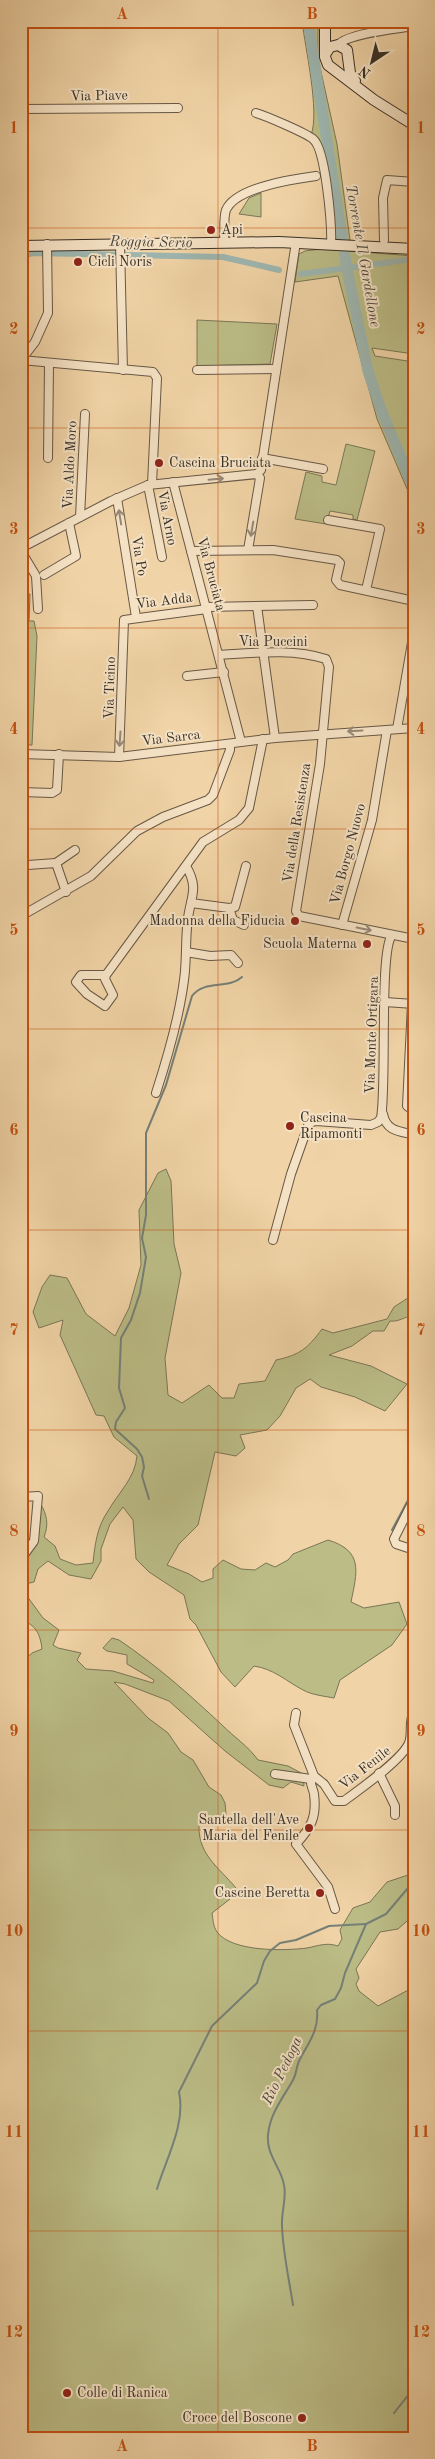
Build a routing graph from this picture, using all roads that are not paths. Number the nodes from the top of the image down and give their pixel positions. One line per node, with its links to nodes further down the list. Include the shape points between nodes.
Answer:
1 (326, 21): 4 (street); 5 (street)
2 (414, 26): 3 (street)
3 (359, 36): 4 (street); 6 (street, via 351,42)
4 (337, 45): 5 (street); 6 (street, via 343,46)
5 (326, 53): 7 (street, via 326,60)
6 (349, 57): 7 (street, via 343,68); 8 (street, via 352,79)
7 (333, 68): 8 (street)
8 (359, 87): 12 (street)
9 (178, 108): 10 (street, Via Piave)
10 (21, 109)
11 (256, 114): 13 (street, via 314,139 322,154)
12 (414, 125)
13 (320, 176): 16 (street, via 264,185 237,200 226,211); 18 (street)
14 (414, 182): 15 (street, via 387,180 383,198)
15 (384, 240)
16 (224, 242): 17 (street); 22 (street)
17 (296, 242): 18 (street); 25 (street)
18 (334, 245): 20 (street)
19 (21, 246): 21 (street)
20 (414, 249)
21 (47, 251): 22 (street); 23 (street, via 48,313 35,342)
22 (120, 252): 26 (street)
23 (21, 360): 24 (street)
24 (49, 363): 26 (street); 29 (street)
25 (276, 369): 27 (street); 30 (street)
26 (123, 370): 34 (street, via 154,372 157,378)
27 (197, 370)
28 (85, 414): 36 (street, Via Aldo Moro)
29 (48, 458)
30 (262, 458): 31 (street); 32 (street)
31 (323, 469)
32 (258, 474): 33 (street, one-way to 32); 40 (street, one-way to 40, via 260,478)
33 (174, 482): 34 (street); 41 (street, Via Bruciata)
34 (150, 485): 35 (street); 42 (street, Via Arno)
35 (116, 498): 36 (street); 50 (street, Via Po, one-way to 35)
36 (80, 517): 38 (street)
37 (328, 520): 44 (street, via 380,529)
38 (69, 523): 39 (street); 43 (street, via 76,556)
39 (21, 550): 49 (street, via 36,576)
40 (248, 550): 41 (street); 44 (street, via 273,550 336,560 341,565 337,583)
41 (191, 551): 48 (street, Via Bruciata)
42 (162, 556)
43 (44, 575)
44 (366, 590): 45 (street)
45 (414, 601)
46 (313, 605): 47 (street, Via Adda)
47 (258, 606): 48 (street, Via Adda); 53 (street)
48 (207, 608): 50 (street, Via Adda); 54 (street, Via Bruciata)
49 (38, 609)
50 (136, 617): 51 (street, Via Adda)
51 (124, 620): 68 (street, Via Ticino, one-way to 68)
52 (414, 631): 59 (street)
53 (264, 653): 54 (street, Via Puccini); 55 (street, Via Puccini, via 312,654); 62 (street)
54 (219, 655): 56 (street, Via Bruciata)
55 (326, 658): 61 (street, Via della Resistenza, via 329,667)
56 (224, 672): 57 (street); 64 (street, Via Bruciata)
57 (187, 676)
58 (414, 728): 59 (street, Via Sarca)
59 (396, 729): 60 (street, Via Sarca)
60 (387, 730): 61 (street, Via Sarca, one-way to 61); 80 (street, Via Borgo Nuovo, via 372,820)
61 (324, 733): 62 (street, Via Sarca); 80 (street, Via della Resistenza, via 296,911 299,916)
62 (275, 738): 63 (street, Via Sarca)
63 (263, 739): 64 (street, Via Sarca); 73 (street, via 249,808 239,820 203,842)
64 (241, 742): 65 (street, Via Sarca)
65 (230, 744): 68 (street, Via Sarca); 75 (street, via 208,800 137,831 91,876)
66 (21, 754): 67 (street, Via Sarca)
67 (59, 754): 68 (street, Via Sarca); 69 (street, via 57,790 52,793)
68 (119, 757)
69 (21, 792)
70 (75, 850): 71 (street)
71 (56, 863): 72 (street); 75 (street)
72 (28, 865)
73 (186, 866): 76 (street, via 193,878); 85 (street)
74 (246, 866): 77 (street, via 235,907)
75 (66, 892): 78 (street)
76 (191, 903): 77 (street); 83 (street)
77 (229, 908): 79 (street, via 233,920)
78 (21, 916)
79 (244, 925)
80 (342, 925): 81 (street, one-way to 81)
81 (392, 935): 82 (street); 86 (street, Via Monte Ortigara, via 388,944)
82 (414, 939)
83 (186, 952): 84 (street, via 231,955); 89 (street, via 177,1026)
84 (238, 963)
85 (106, 975): 85 (street, via 113,995 105,1006 76,982 82,975)
86 (385, 1002): 87 (street); 90 (street, Via Monte Ortigara)
87 (413, 1004): 88 (street)
88 (412, 1067): 91 (street, via 407,1106)
89 (156, 1092)
90 (382, 1111): 92 (street, via 388,1127); 93 (street, Via Monte Ortigara, via 378,1122 371,1125 316,1121 309,1124)
91 (414, 1111)
92 (411, 1134)
93 (273, 1240)
94 (21, 1497): 97 (street, via 38,1496 34,1541)
95 (414, 1499): 96 (street, via 394,1539 401,1547)
96 (414, 1550)
97 (21, 1559)
98 (21, 1677): 99 (street)
99 (21, 1696)
100 (414, 1712): 102 (street, Via Fenile, via 410,1719 409,1742 402,1754)
101 (296, 1714): 104 (street, via 294,1725)
102 (379, 1773): 104 (street, Via Fenile, via 344,1801 335,1801 324,1784); 105 (street, via 395,1806)
103 (275, 1774): 104 (street)
104 (312, 1778): 106 (street, via 312,1825 296,1844 328,1887)
105 (395, 1815)
106 (336, 1909)

